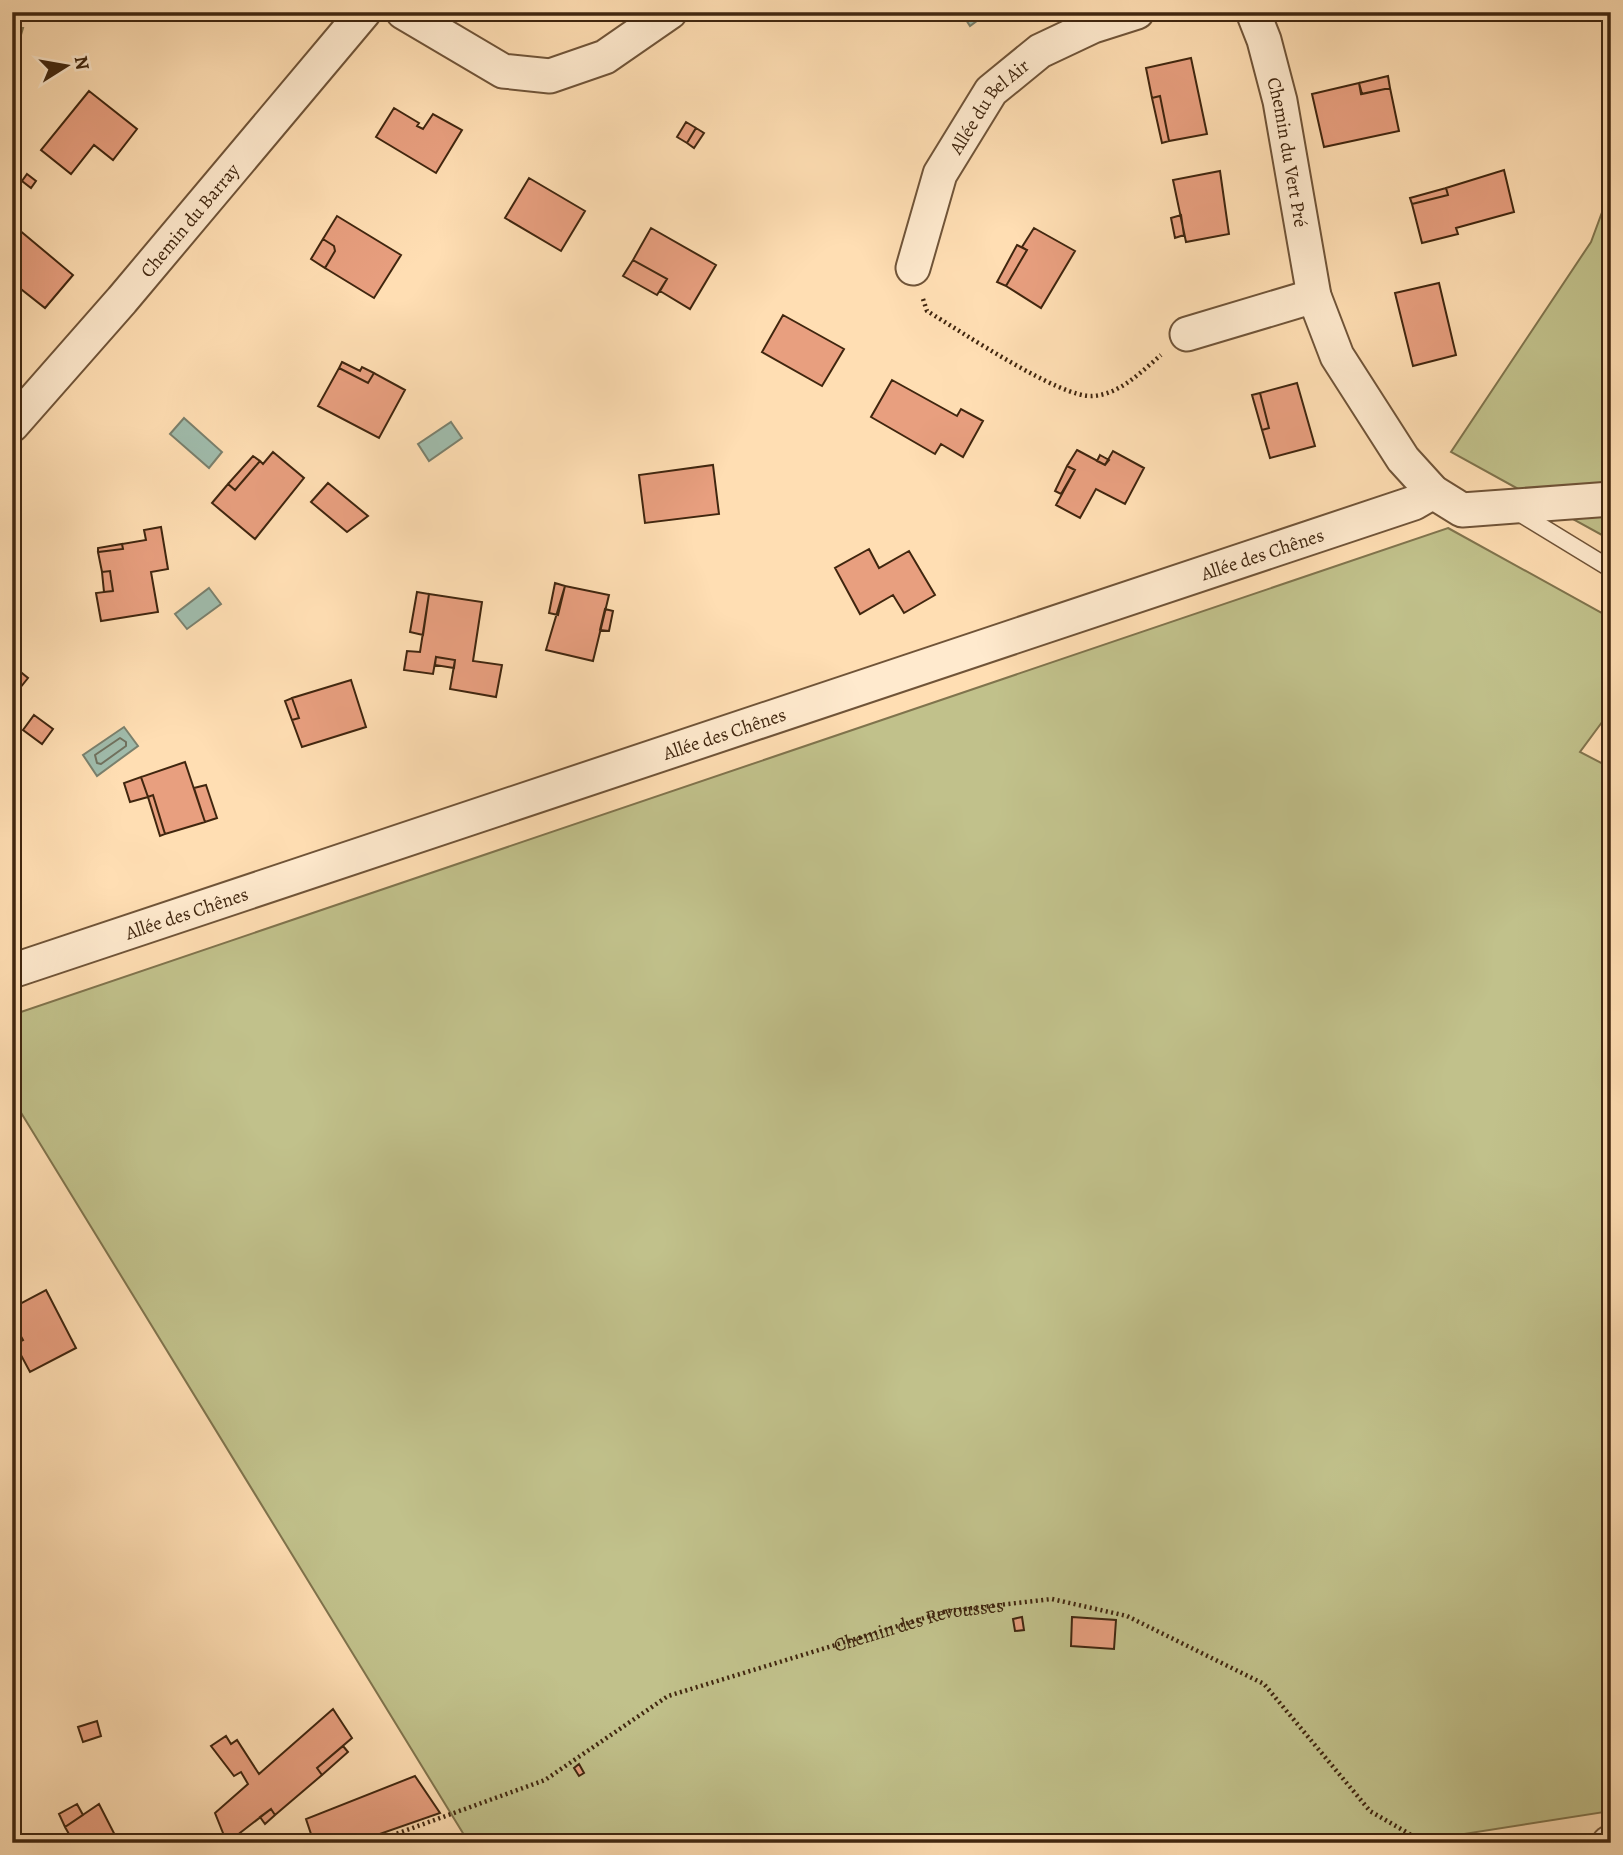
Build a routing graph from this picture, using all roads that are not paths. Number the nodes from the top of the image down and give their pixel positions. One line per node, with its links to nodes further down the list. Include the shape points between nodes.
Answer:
1 (364, 12): 9 (street, Chemin du Barray)
2 (403, 12): 3 (street, via 503,71 550,76 606,57)
3 (670, 12)
4 (1137, 12): 6 (street, Allée du Bel Air, via 1040,51 991,90 940,174)
5 (1253, 12): 7 (street, Chemin du Vert Pré, via 1280,101)
6 (913, 268)
7 (1314, 296): 8 (street); 10 (street, Chemin du Vert Pré, via 1337,356 1403,459)
8 (1187, 334)
9 (12, 425)
10 (1433, 492): 12 (street, Chemin du Vert Pré, via 1462,510); 14 (street, Allée des Chênes, via 1414,503)
11 (1611, 499): 12 (street, Chemin du Vert Pré)
12 (1508, 506): 13 (lane)
13 (1611, 569)
14 (12, 971)

